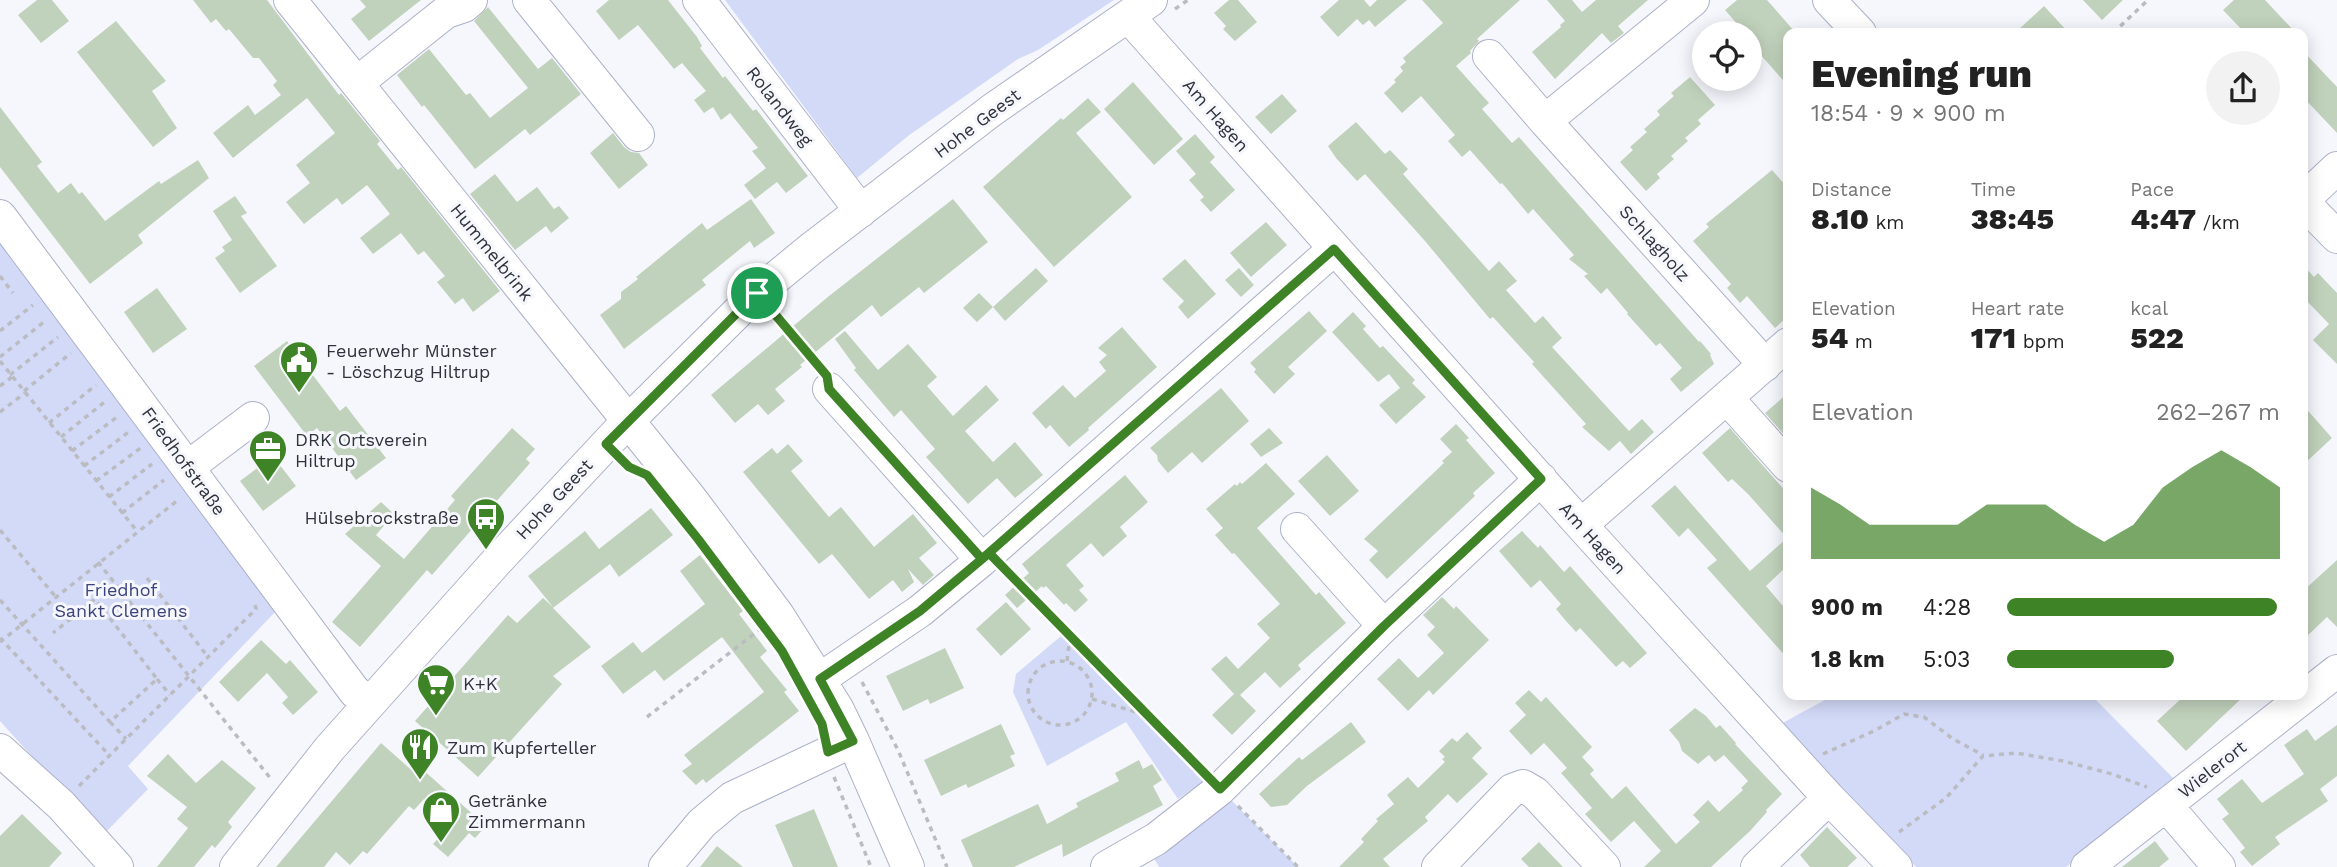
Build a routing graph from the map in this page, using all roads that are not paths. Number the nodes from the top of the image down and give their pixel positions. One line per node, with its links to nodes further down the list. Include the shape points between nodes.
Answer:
1 (290, 0): 10 (street, Hummelbrink)
2 (471, 0): 10 (street, via 446,12)
3 (529, 0): 12 (street)
4 (699, 0): 16 (street, Rolandweg)
5 (1693, 0): 11 (street)
6 (1829, 0): 8 (street)
7 (1140, 16): 16 (street, Hohe Geest, via 992,110); 19 (street, Am Hagen)
8 (1855, 28)
9 (1489, 56): 11 (street, Schlagholz)
10 (356, 83): 25 (street, Hummelbrink)
11 (1545, 121): 21 (street, Schlagholz)
12 (638, 135)
13 (2337, 167): 14 (street)
14 (2308, 196)
15 (2308, 206): 18 (street)
16 (861, 211): 25 (street, Hohe Geest, via 757,293)
17 (0, 216): 27 (street, Friedhofstraße)
18 (2337, 237)
19 (1334, 249): 28 (street, Am Hagen); 31 (street)
20 (1783, 349): 21 (street)
21 (1765, 365): 23 (street)
22 (829, 389): 31 (street)
23 (1727, 398): 26 (street); 29 (street)
24 (253, 418): 27 (street)
25 (628, 421): 34 (street, via 778,615); 37 (street, Hohe Geest)
26 (1783, 460)
27 (176, 473): 37 (street, Friedhofstraße, via 355,692)
28 (1541, 479): 29 (street, Am Hagen); 32 (street)
29 (1581, 525): 40 (street, Am Hagen)
30 (1297, 529): 32 (street)
31 (986, 556): 34 (street, via 920,611)
32 (1384, 626): 42 (street)
33 (2337, 671): 35 (street, Wielerort)
34 (820, 679): 38 (street)
35 (2308, 694)
36 (2300, 700): 41 (street, Wielerort)
37 (371, 702): 45 (street, Hohe Geest)
38 (841, 746): 46 (street, via 732,798 702,823); 47 (street)
39 (0, 750): 44 (street, via 61,805)
40 (1829, 798): 43 (street, Am Hagen); 51 (street)
41 (2171, 801): 52 (street, Wielerort); 53 (street)
42 (1153, 856): 48 (street)
43 (1887, 858)
44 (117, 867)
45 (236, 867)
46 (664, 867)
47 (908, 867)
48 (1107, 867)
49 (1438, 867): 50 (street, via 1512,790 1523,786 1535,793)
50 (1604, 867)
51 (1757, 867)
52 (2087, 867)
53 (2219, 867)

